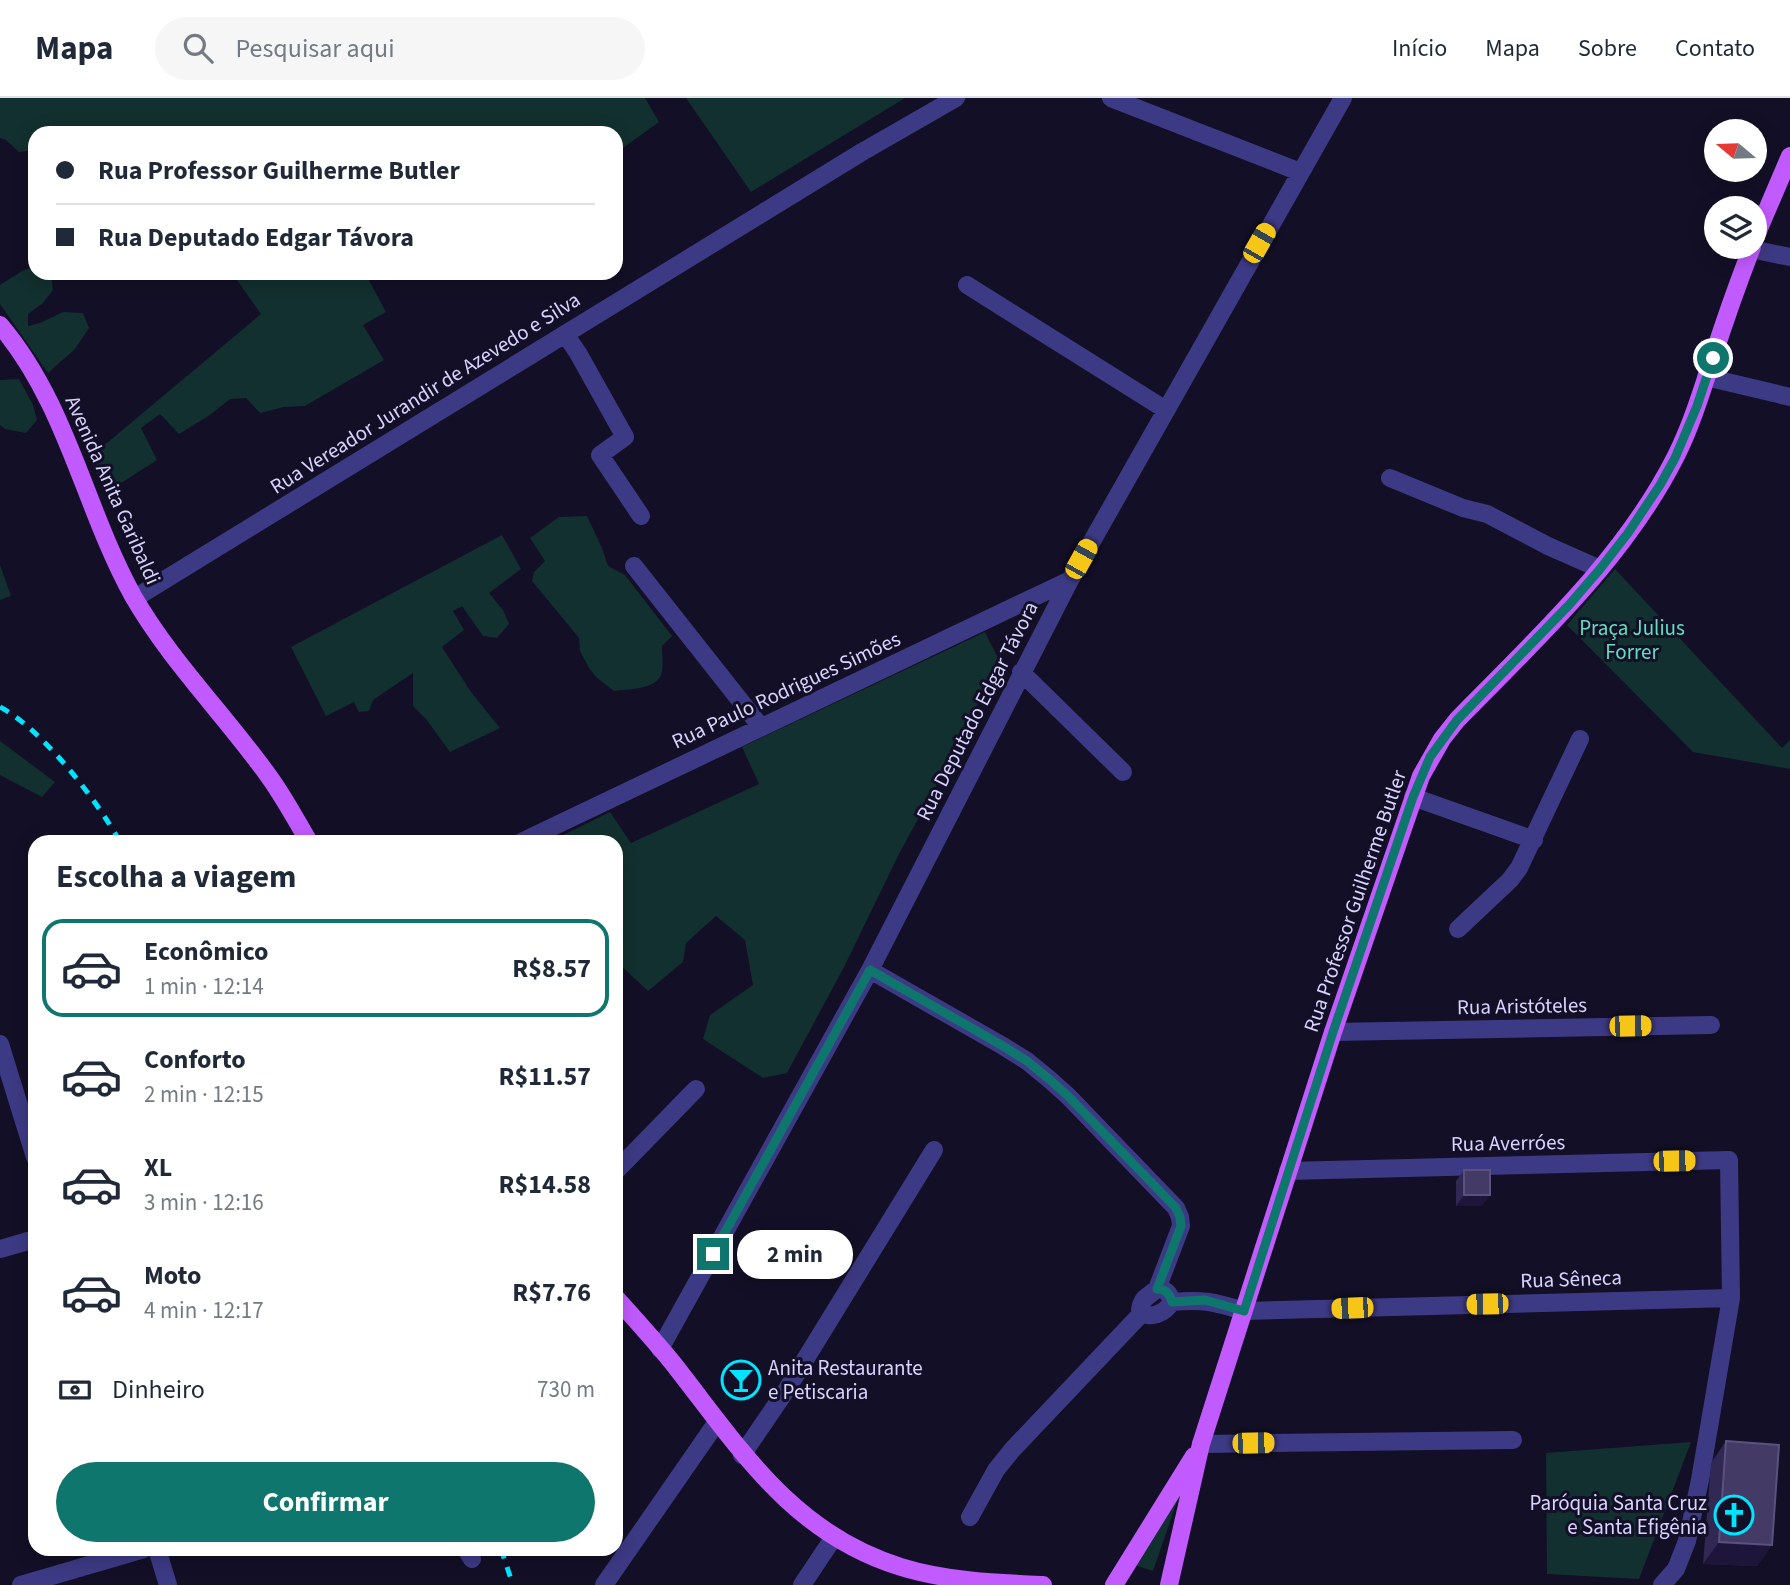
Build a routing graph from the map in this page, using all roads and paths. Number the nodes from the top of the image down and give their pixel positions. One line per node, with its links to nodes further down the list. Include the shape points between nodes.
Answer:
1 (956, 98): 12 (street, Rua Vereador Jurandir de Azevedo e Silva)
2 (1111, 98): 5 (street)
3 (1343, 98): 5 (street, Rua Deputado Edgar Távora)
4 (1790, 156): 6 (main road, Rua Professor Guilherme Butler)
5 (1300, 172): 15 (street, Rua Deputado Edgar Távora)
6 (1767, 211)
7 (1767, 249): 8 (street)
8 (1790, 257)
9 (1748, 259): 13 (main road, Rua Professor Guilherme Butler)
10 (967, 285): 15 (street)
11 (0, 325): 21 (main road, Avenida Anita Garibaldi, via 45,393)
12 (565, 334): 17 (street, via 625,437 600,455); 21 (street, Rua Vereador Jurandir de Azevedo e Silva)
13 (1706, 377): 14 (street); 19 (main road, Rua Professor Guilherme Butler, via 1670,467)
14 (1790, 397)
15 (1166, 410): 20 (street, Rua Deputado Edgar Távora)
16 (1390, 478): 19 (street, via 1496,519)
17 (641, 516)
18 (634, 566): 23 (street)
19 (1600, 569): 26 (main road, Rua Professor Guilherme Butler, via 1457,720 1430,757)
20 (1070, 580): 22 (street, Rua Deputado Edgar Távora); 23 (street, Rua Paulo Rodrigues Simões)
21 (135, 598): 27 (main road, Avenida Anita Garibaldi, via 177,660 270,778)
22 (1021, 673): 25 (street); 31 (street, Rua Deputado Edgar Távora)
23 (761, 727): 28 (street, Rua Paulo Rodrigues Simões)
24 (1580, 739): 29 (street)
25 (1123, 772)
26 (1413, 797): 29 (street); 33 (main road, Rua Professor Guilherme Butler)
27 (305, 835)
28 (536, 835)
29 (1534, 840): 30 (street, via 1510,880)
30 (1458, 929)
31 (870, 970): 42 (street, via 1042,1073 1176,1208 1181,1226); 48 (street, Rua Deputado Edgar Távora)
32 (1711, 1025): 33 (street, Rua Aristóteles)
33 (1333, 1032): 39 (main road, Rua Professor Guilherme Butler)
34 (0, 1044): 36 (street)
35 (696, 1089): 38 (street)
36 (28, 1134)
37 (934, 1150): 52 (street)
38 (623, 1164)
39 (1288, 1171): 43 (street, Rua Averróes, via 1729,1160); 46 (main road, Rua Professor Guilherme Butler)
40 (28, 1241): 41 (street)
41 (0, 1250)
42 (1157, 1289): 44 (street, via 1167,1292); 47 (street, via 1141,1305)
43 (1731, 1298): 46 (street, Rua Sêneca); 66 (street, via 1687,1541 1676,1569)
44 (1172, 1302): 46 (street, Rua Sêneca, via 1205,1300); 47 (street, via 1162,1312)
45 (623, 1306): 48 (main road)
46 (1244, 1311): 51 (main road, Rua Professor Guilherme Butler)
47 (1142, 1313): 53 (street, via 1012,1450)
48 (660, 1349): 49 (main road)
49 (717, 1422): 52 (main road); 60 (street)
50 (1513, 1440): 51 (street)
51 (1201, 1444): 64 (main road, Rua Professor Guilherme Butler); 65 (main road, Rua Professor Guilherme Butler)
52 (742, 1455): 54 (main road, via 788,1503)
53 (971, 1517)
54 (834, 1537): 57 (main road); 61 (street)
55 (120, 1556): 58 (street)
56 (159, 1556): 59 (street)
57 (923, 1579): 62 (main road)
58 (21, 1585)
59 (168, 1585)
60 (604, 1585)
61 (802, 1585)
62 (1030, 1585): 63 (main road)
63 (1043, 1585)
64 (1114, 1585)
65 (1169, 1585)
66 (1662, 1585)

